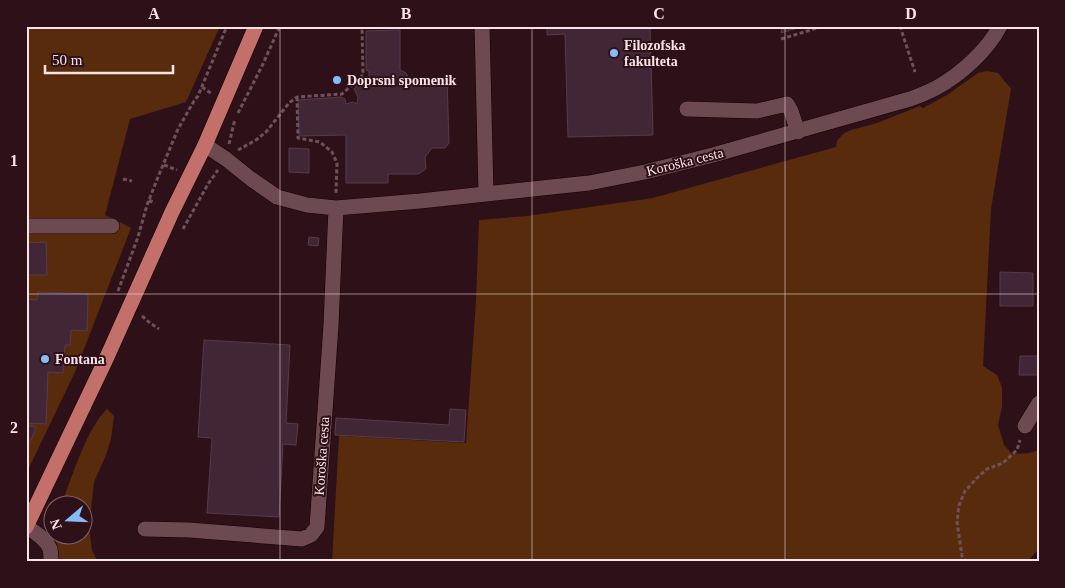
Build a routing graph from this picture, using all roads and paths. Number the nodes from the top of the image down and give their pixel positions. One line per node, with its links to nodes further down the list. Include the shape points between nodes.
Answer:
1 (227, 26): 19 (path, via 198,96 178,129)
2 (256, 26): 14 (main road)
3 (280, 26): 15 (path, via 234,121)
4 (362, 26): 11 (path, via 362,75 342,94)
5 (482, 26): 18 (street)
6 (824, 26): 9 (path)
7 (900, 26): 10 (path)
8 (1000, 26): 13 (street, Koroška cesta, via 994,38 975,58 935,88 910,99)
9 (781, 39)
10 (915, 72)
11 (297, 96): 15 (path, via 266,132); 21 (path, via 298,138 320,142 332,152 337,163)
12 (686, 109): 13 (street, via 757,111 787,104)
13 (798, 132): 18 (street, Koroška cesta, via 645,172 589,183)
14 (205, 145): 15 (street, Koroška cesta); 29 (main road)
15 (226, 159): 21 (street, Koroška cesta, via 277,197)
16 (123, 178): 17 (path)
17 (132, 181)
18 (486, 194): 21 (street, Koroška cesta)
19 (149, 200): 20 (path); 24 (path)
20 (156, 203)
21 (336, 208): 30 (street, Koroška cesta, via 318,527 302,539)
22 (26, 226): 23 (street)
23 (112, 226)
24 (120, 284)
25 (140, 314): 26 (path)
26 (159, 329)
27 (1039, 403): 28 (street)
28 (1024, 426): 32 (path, via 1017,450 1003,463 988,469 965,491 957,522 962,556)
29 (26, 527): 31 (street, via 45,542)
30 (145, 529)
31 (51, 562)
32 (967, 562)

